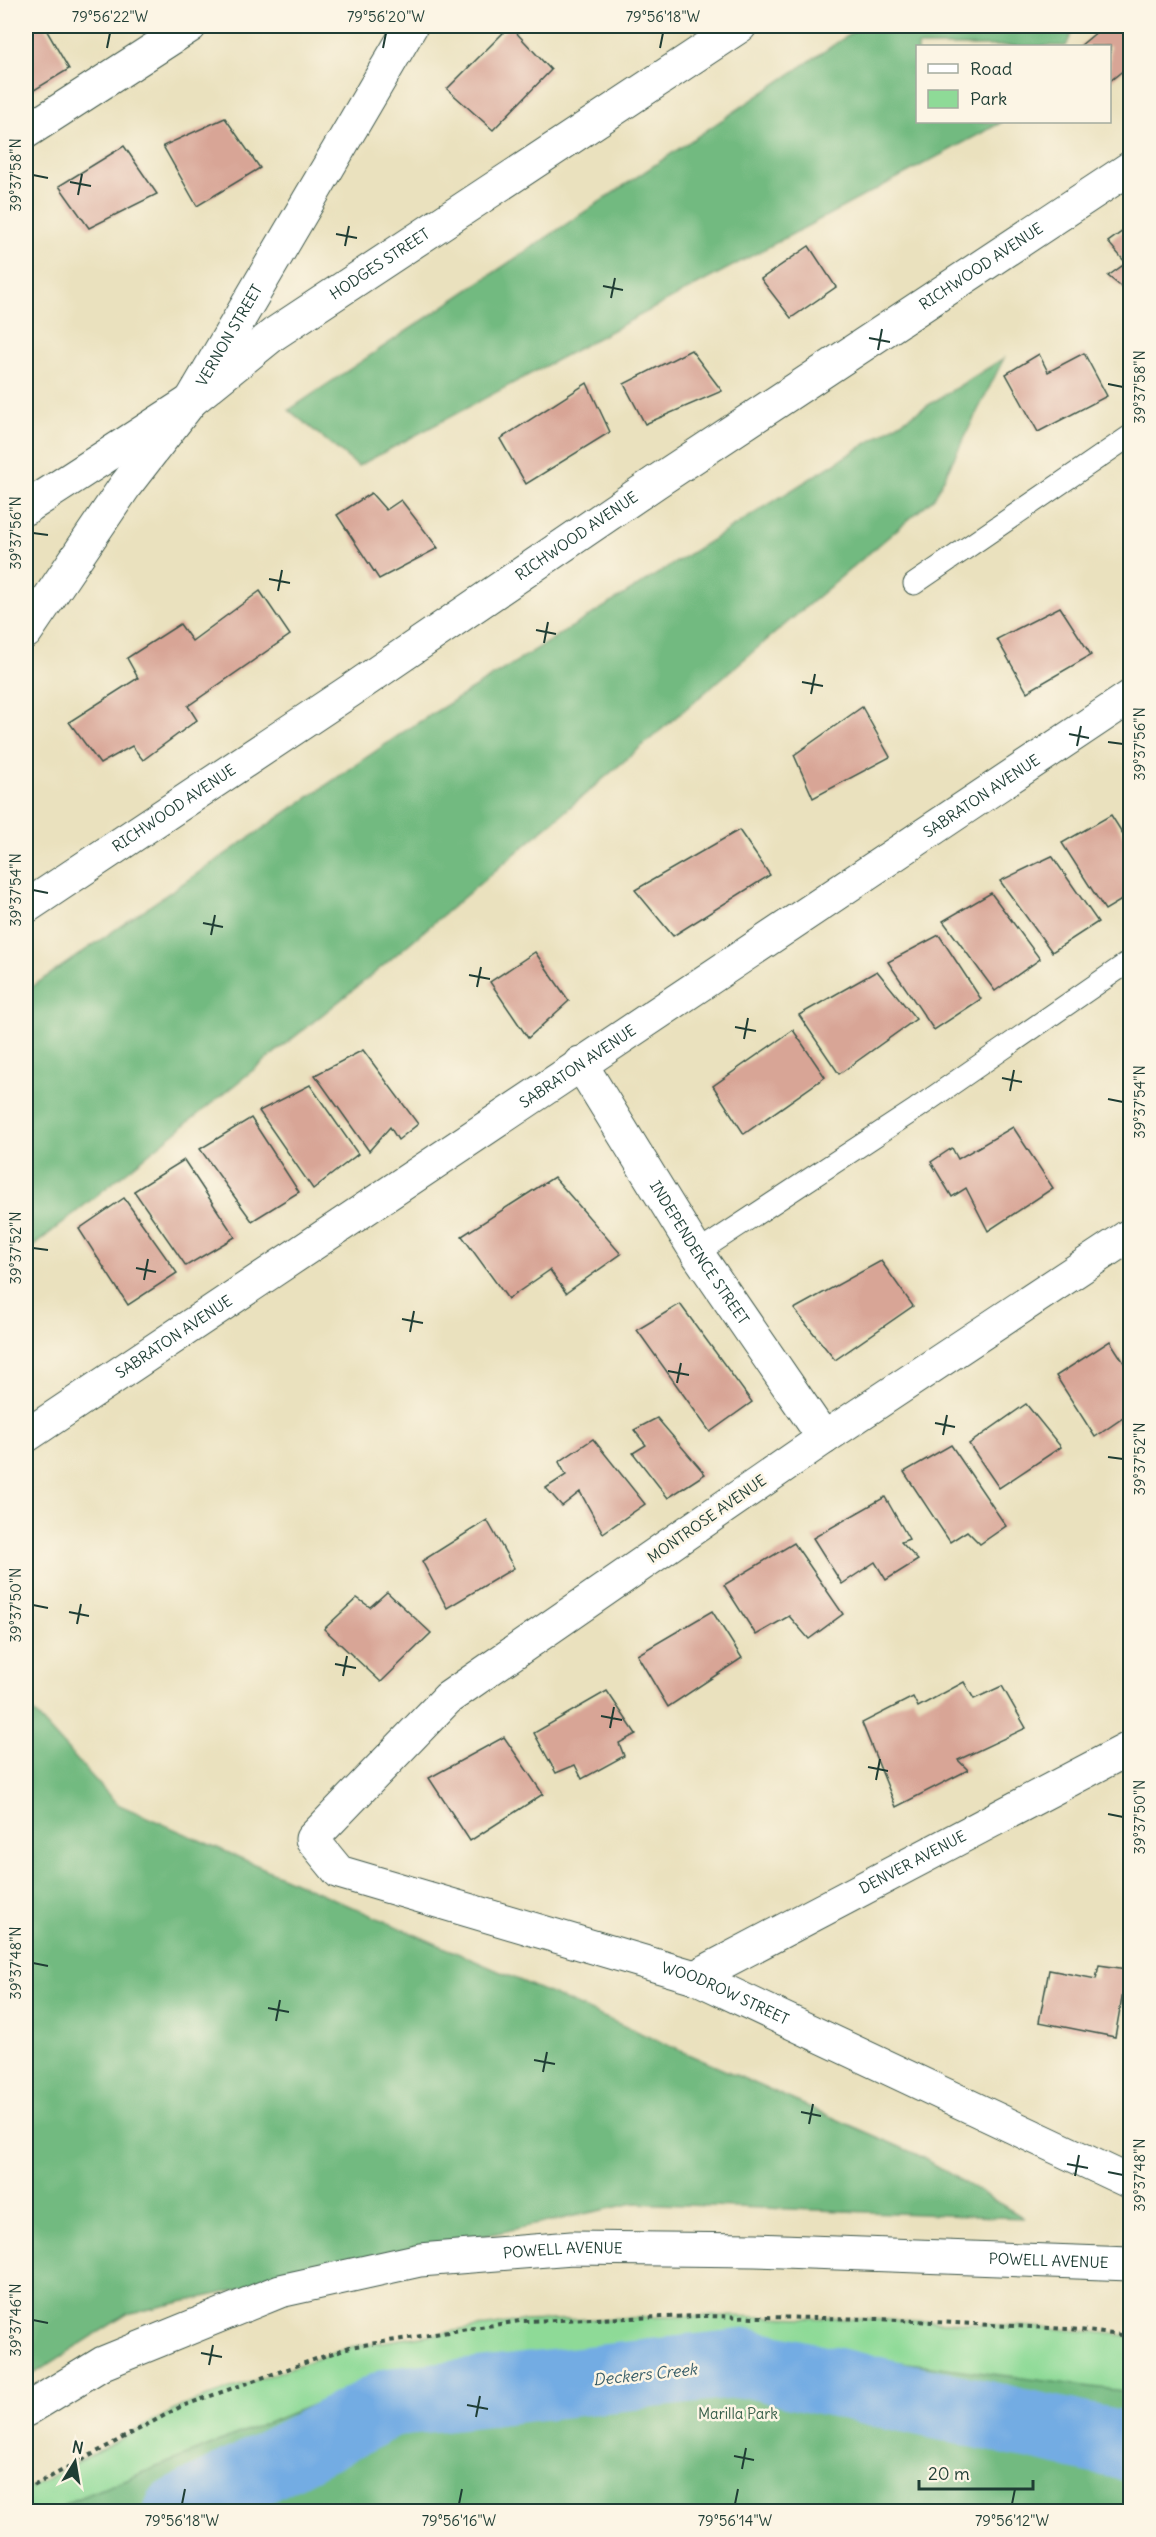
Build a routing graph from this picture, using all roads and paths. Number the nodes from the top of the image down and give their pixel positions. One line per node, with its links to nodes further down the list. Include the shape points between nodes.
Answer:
1 (190, 26): 4 (street)
2 (411, 26): 6 (street, VERNON STREET)
3 (740, 26): 6 (street, HODGES STREET, via 274,334)
4 (26, 132)
5 (1131, 168): 12 (street, RICHWOOD AVENUE, via 656,482)
6 (191, 401): 8 (street, HODGES STREET); 10 (street, VERNON STREET, via 125,486)
7 (1131, 436): 9 (lane)
8 (26, 507)
9 (914, 584)
10 (26, 632)
11 (1131, 696): 14 (street, SABRATON AVENUE)
12 (26, 907)
13 (1131, 961): 16 (lane, via 916,1109)
14 (580, 1063): 16 (street, INDEPENDENCE STREET); 17 (street, SABRATON AVENUE)
15 (1131, 1235): 18 (street, MONTROSE AVENUE)
16 (697, 1252): 18 (street, INDEPENDENCE STREET)
17 (26, 1436)
18 (824, 1438): 20 (street, MONTROSE AVENUE, via 448,1698)
19 (1131, 1748): 21 (street, DENVER AVENUE)
20 (312, 1839): 21 (street, WOODROW STREET, via 339,1872)
21 (695, 1977): 22 (street, WOODROW STREET)
22 (1131, 2182)
23 (1131, 2264): 25 (street, POWELL AVENUE, via 755,2250 572,2248 420,2260 280,2291 103,2363)
24 (1131, 2336): 26 (path, via 1070,2329 865,2319 701,2316 520,2321 350,2347 182,2406)
25 (26, 2410)
26 (26, 2490)

